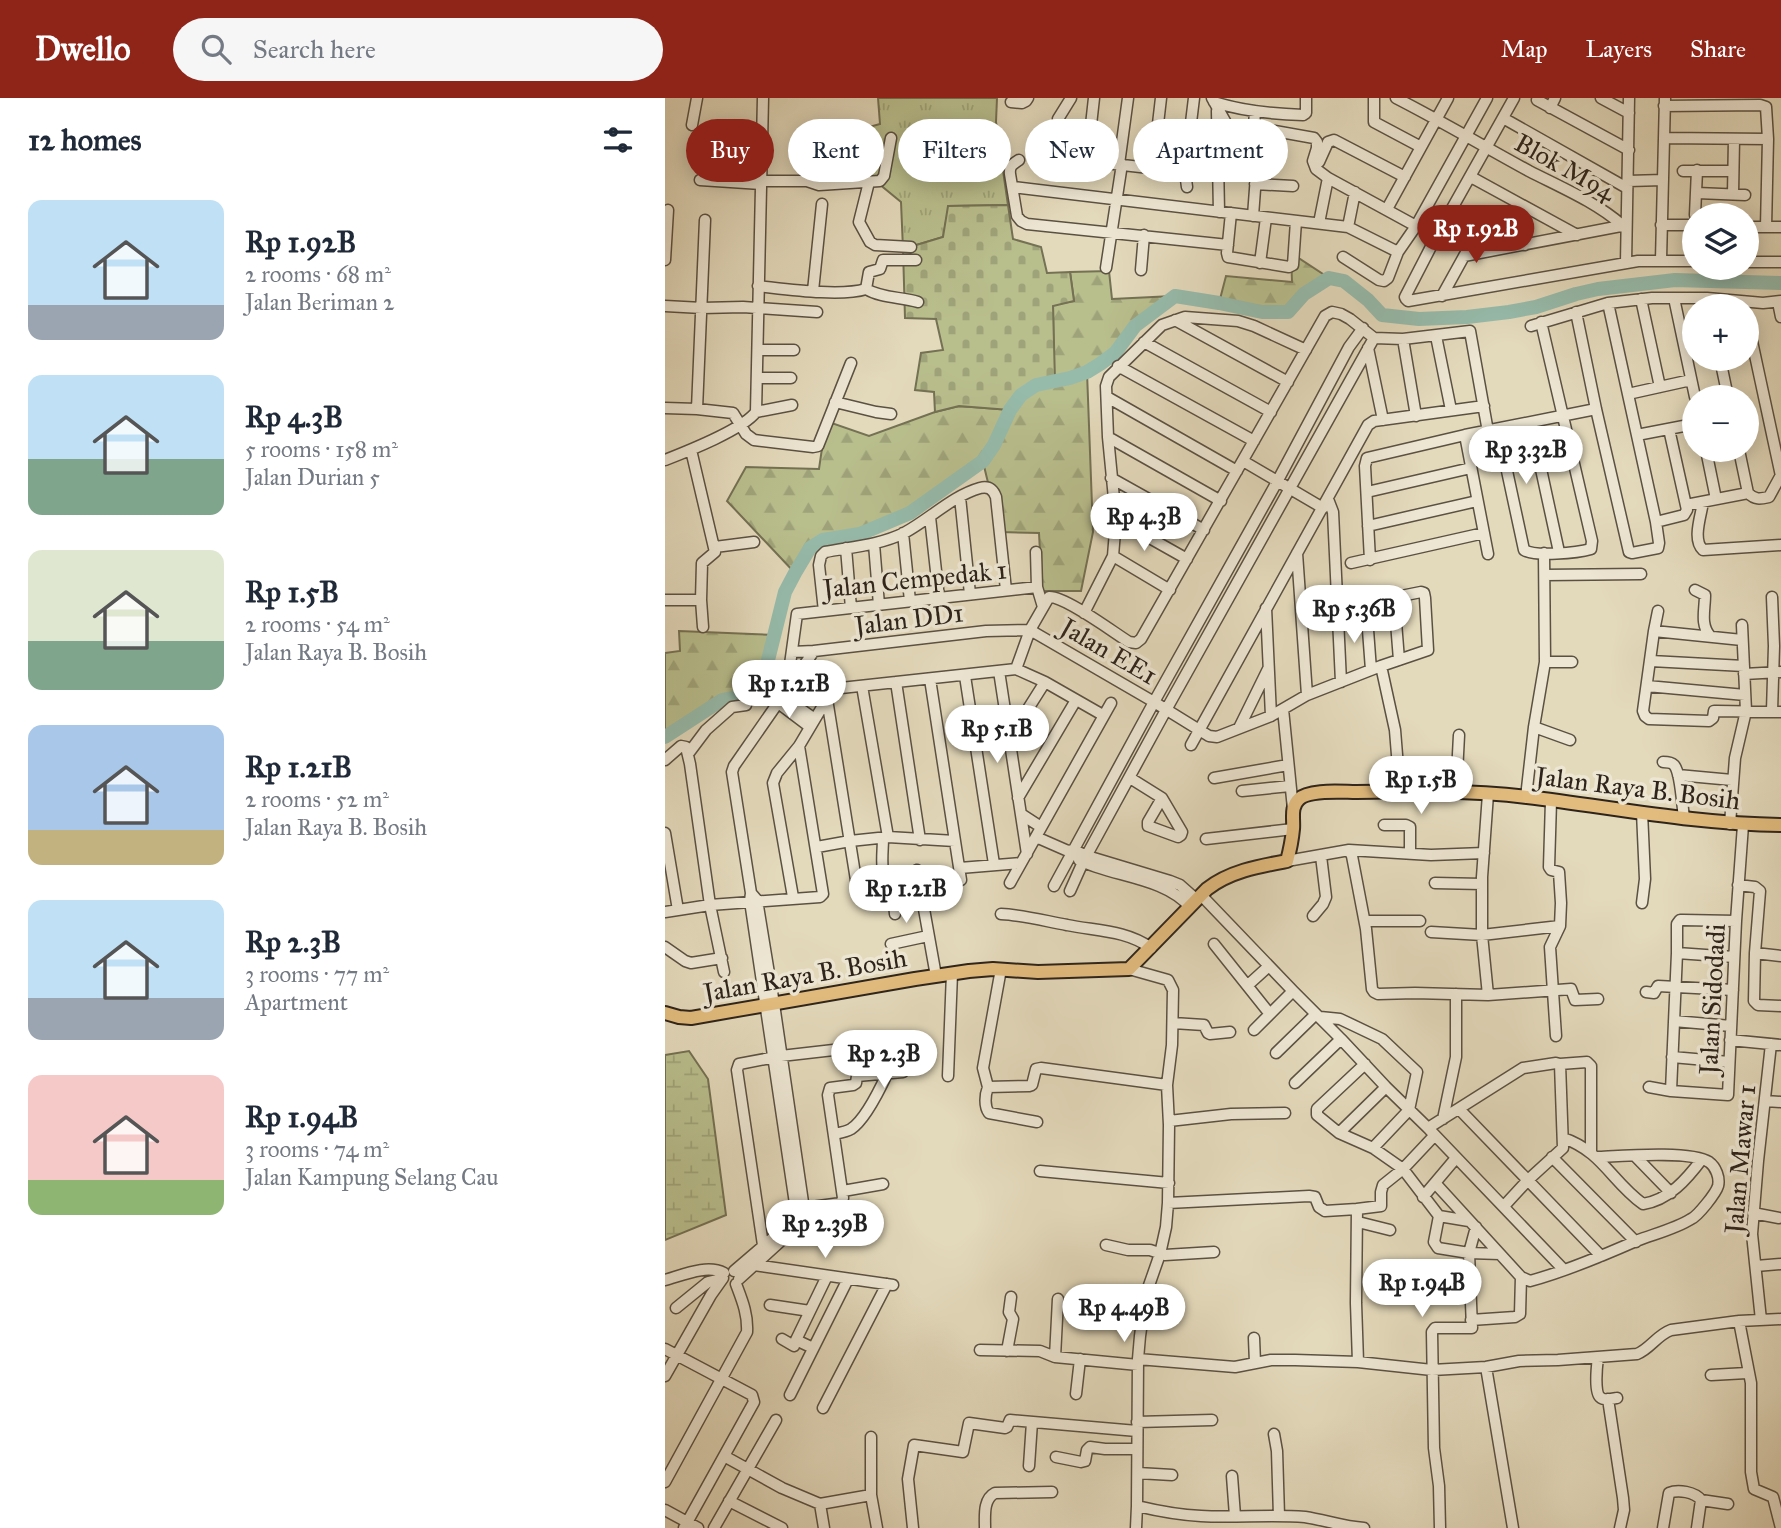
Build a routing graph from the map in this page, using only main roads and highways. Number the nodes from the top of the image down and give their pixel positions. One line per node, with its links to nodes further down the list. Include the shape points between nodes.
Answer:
1 (1781, 825): 2 (main road, Jalan Raya B. Bosih, via 1736,824 1487,794 1319,792 1297,800 1287,861 1215,883 1129,969 1001,969 691,1018)
2 (665, 1013)

